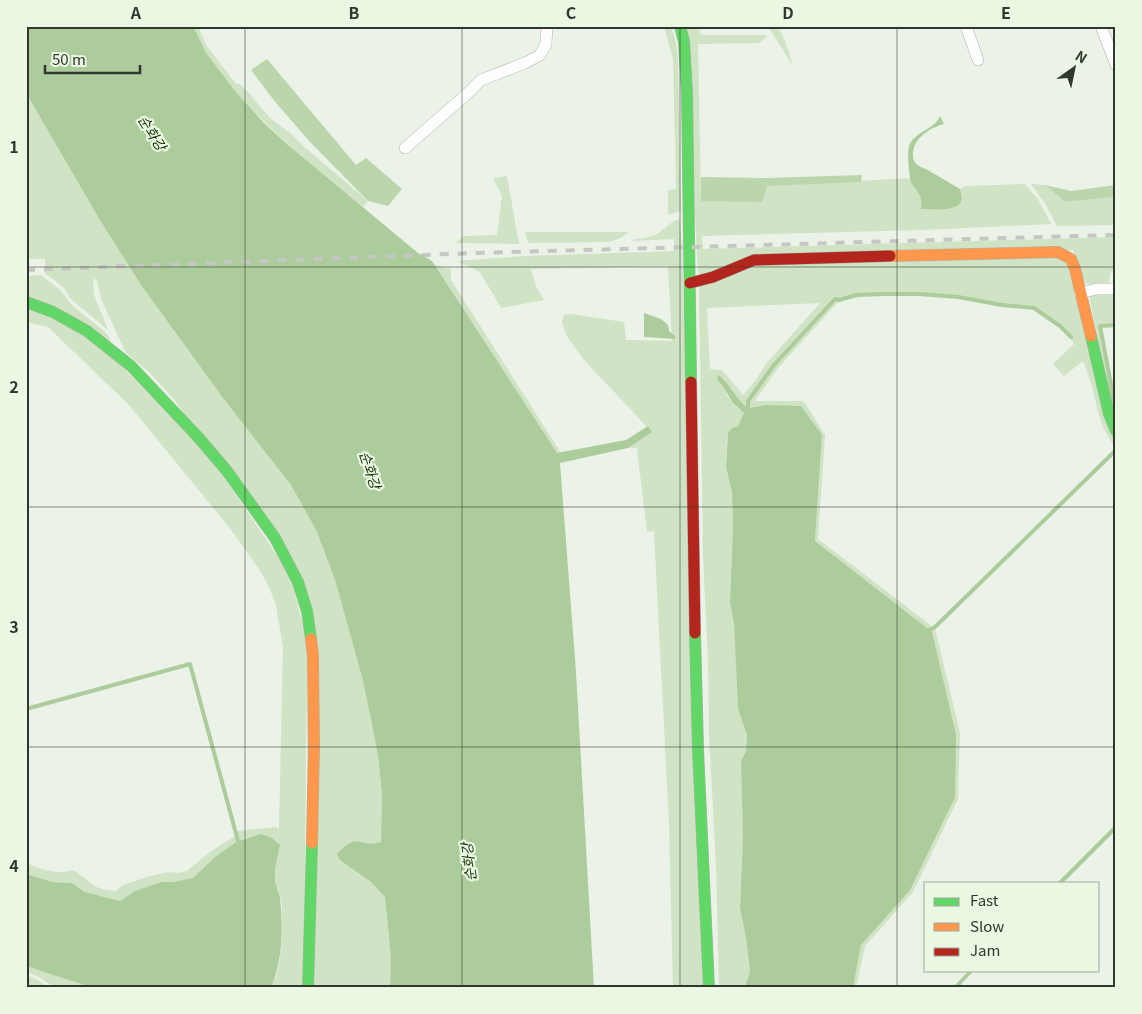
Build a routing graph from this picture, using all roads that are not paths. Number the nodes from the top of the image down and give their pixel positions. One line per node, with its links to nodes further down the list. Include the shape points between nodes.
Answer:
1 (547, 26): 7 (street, via 546,44 540,55 481,80)
2 (680, 26): 8 (street, via 687,93)
3 (966, 26): 5 (street)
4 (1101, 26): 6 (street)
5 (978, 60)
6 (1116, 65)
7 (404, 148)
8 (690, 283): 10 (street, via 754,260 1058,252 1071,259); 14 (street, via 698,750)
9 (1116, 289): 10 (street)
10 (1080, 293): 12 (street)
11 (26, 302): 13 (street, via 48,309 79,326 131,366 227,471 274,538 298,582 307,611 313,656)
12 (1116, 431)
13 (308, 988)
14 (709, 988)

